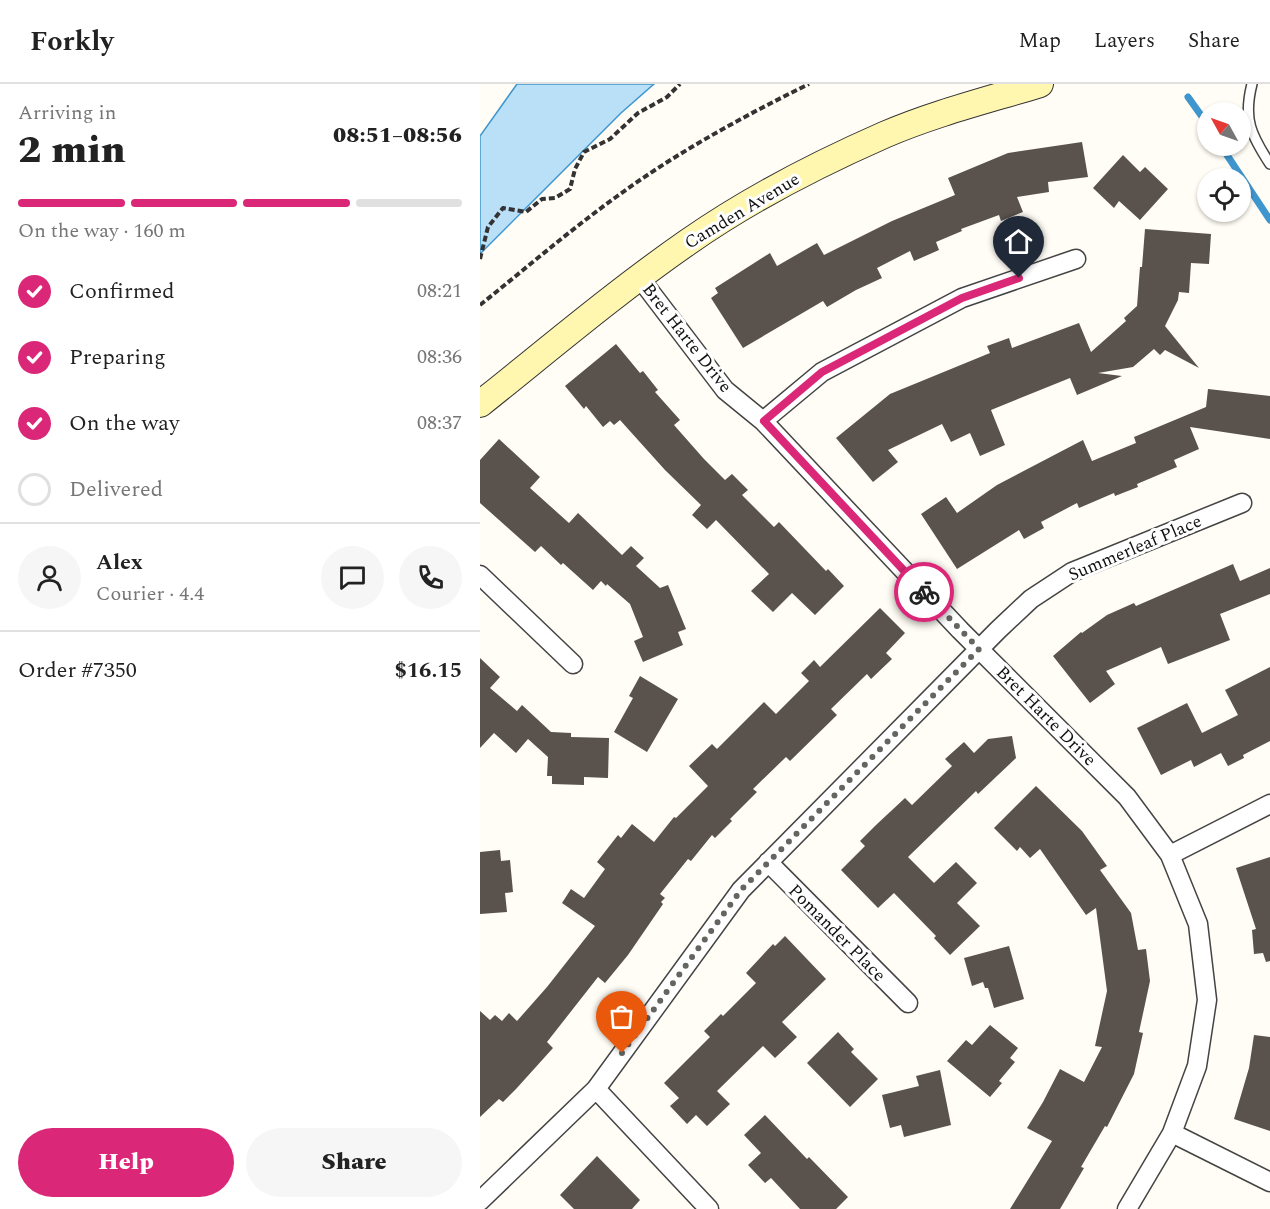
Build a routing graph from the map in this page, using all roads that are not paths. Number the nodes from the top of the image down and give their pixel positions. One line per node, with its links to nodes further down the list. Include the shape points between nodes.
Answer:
1 (1040, 84): 5 (street, Camden Avenue, via 927,118 825,163 751,203)
2 (1251, 84): 3 (lane, via 1247,113 1250,130)
3 (1270, 164)
4 (1076, 259): 7 (street, via 962,298 822,372)
5 (639, 277): 6 (street, Camden Avenue); 7 (street, Bret Harte Drive, via 725,390)
6 (480, 404)
7 (764, 421): 10 (street, Bret Harte Drive)
8 (1242, 502): 10 (street, Summerleaf Place, via 1072,572 1031,599)
9 (480, 575): 11 (street)
10 (979, 649): 13 (street, Bret Harte Drive, via 1127,797); 14 (street, Summerleaf Place)
11 (573, 663)
12 (1270, 804): 13 (street)
13 (1170, 855): 17 (street, Bret Harte Drive, via 1198,924 1207,1000 1197,1066)
14 (768, 862): 15 (street, Pomander Place); 16 (street, Summerleaf Place, via 741,890)
15 (908, 1003)
16 (596, 1089): 19 (street, Summerleaf Place); 20 (street)
17 (1172, 1133): 18 (street); 21 (street, Bret Harte Drive)
18 (1270, 1182)
19 (480, 1201)
20 (709, 1209)
21 (1127, 1209)

